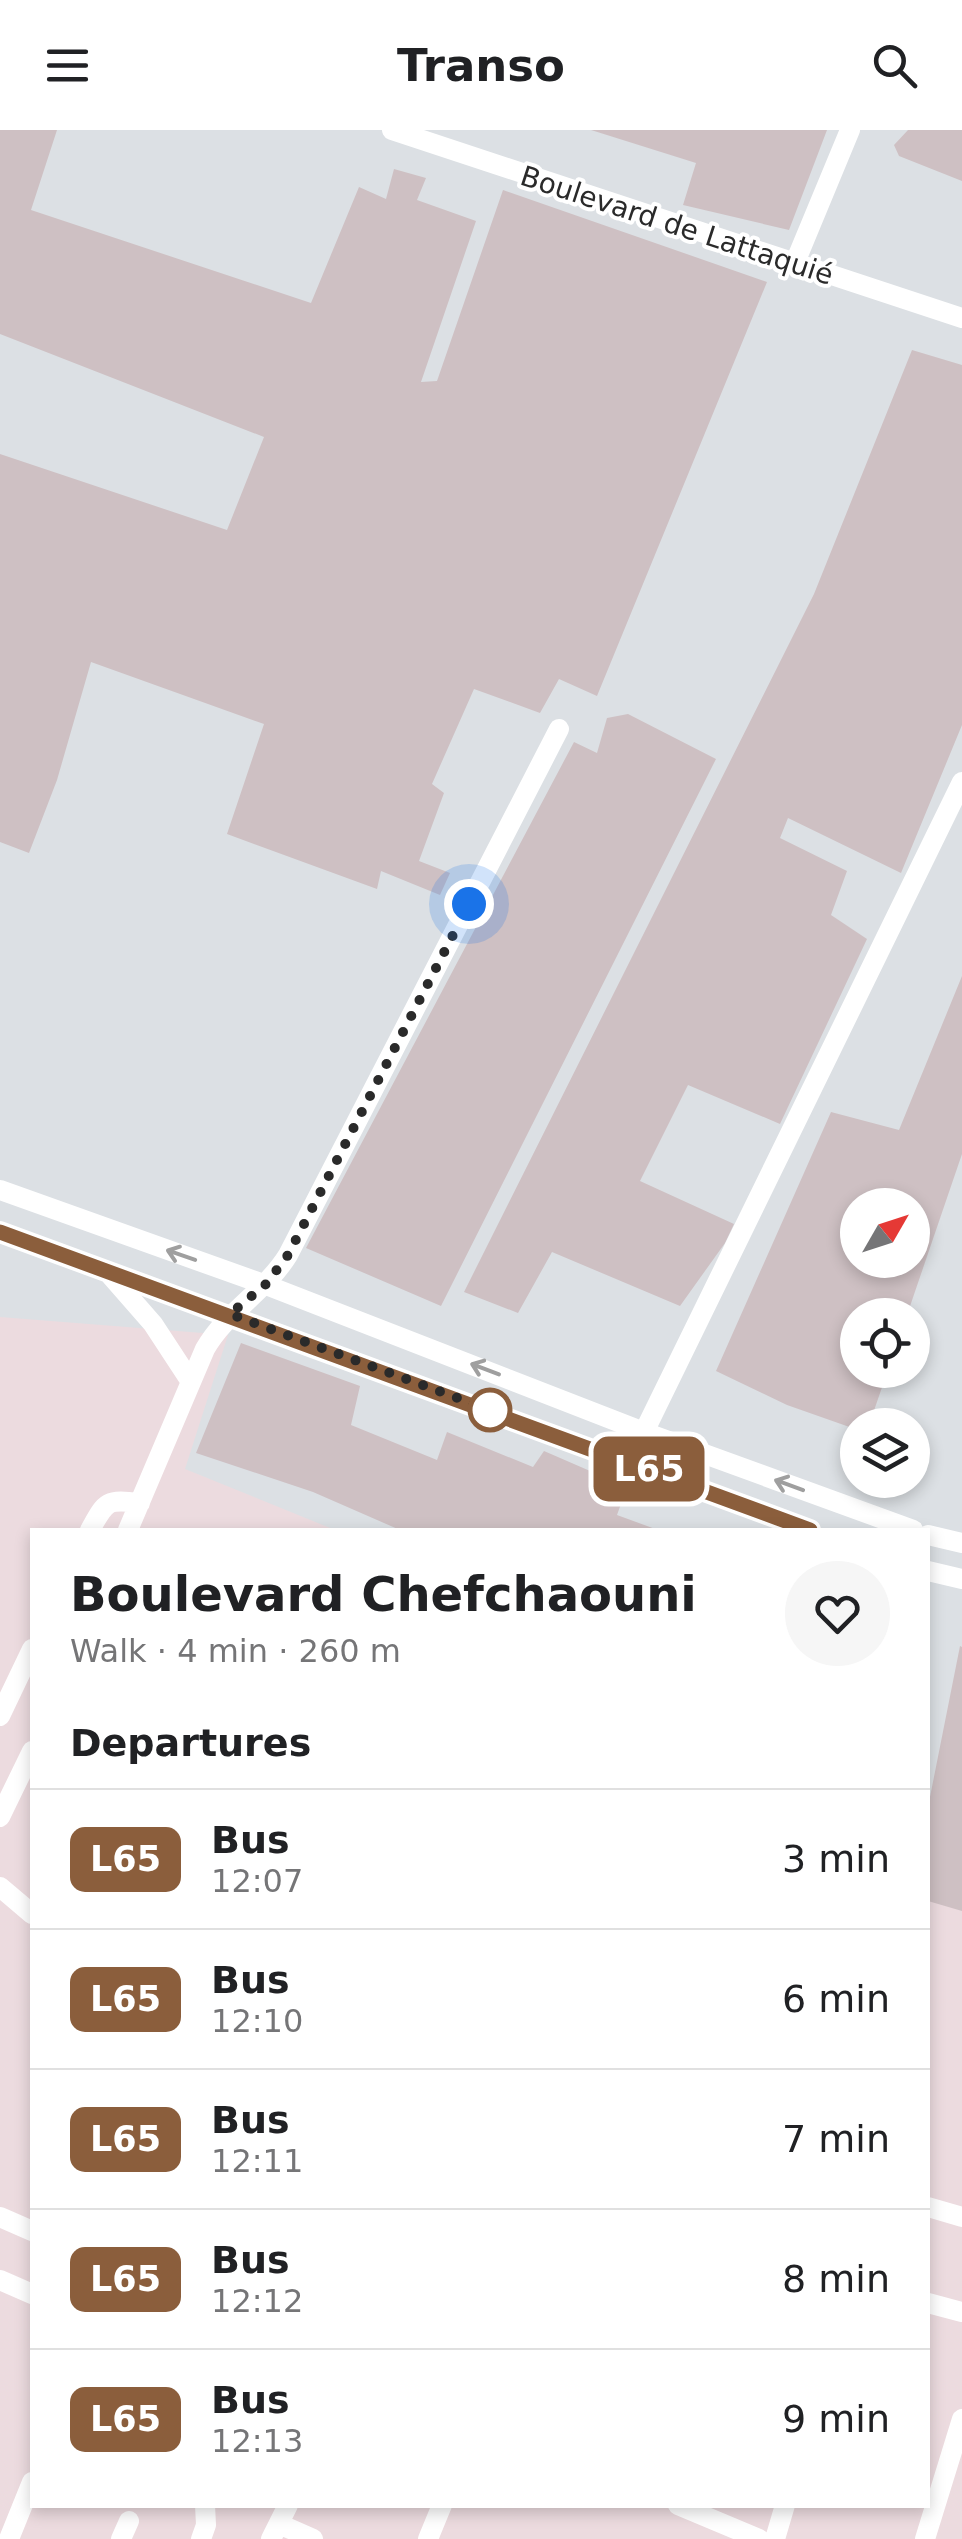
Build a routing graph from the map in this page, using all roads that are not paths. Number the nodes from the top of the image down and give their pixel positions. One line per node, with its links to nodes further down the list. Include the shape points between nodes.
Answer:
1 (392, 130): 3 (street, Boulevard de Lattaquié)
2 (850, 130): 3 (street)
3 (794, 265): 4 (street, Boulevard de Lattaquié)
4 (962, 318)
5 (559, 729): 10 (street, via 288,1255)
6 (962, 782): 13 (street)
7 (0, 1190): 10 (street, one-way to 7)
8 (0, 1232): 9 (street)
9 (106, 1272): 11 (street); 12 (street, via 154,1324)
10 (266, 1284): 11 (street); 13 (street, one-way to 10)
11 (230, 1314): 12 (street, via 213,1334); 17 (street)
12 (192, 1382): 14 (street)
13 (644, 1432): 18 (street, one-way to 13)
14 (140, 1503): 15 (street, via 104,1505); 16 (street)
15 (91, 1528)
16 (129, 1528)
17 (805, 1528)
18 (908, 1528)
19 (930, 1535): 20 (street)
20 (962, 1543)
21 (930, 1571): 22 (street)
22 (962, 1579)
23 (30, 1653): 24 (street)
24 (0, 1716)
25 (30, 1755): 26 (street)
26 (0, 1817)
27 (0, 1887): 28 (street)
28 (30, 1912)
29 (930, 2209): 31 (street)
30 (0, 2217): 32 (street)
31 (962, 2218)
32 (30, 2231)
33 (0, 2280): 34 (street)
34 (30, 2293)
35 (930, 2304): 36 (street)
36 (962, 2312)
37 (962, 2419): 50 (street)
38 (30, 2487): 44 (street)
39 (205, 2508): 45 (street)
40 (441, 2508): 47 (street)
41 (685, 2508): 48 (street)
42 (784, 2508): 49 (street)
43 (280, 2523): 46 (street)
44 (9, 2539)
45 (201, 2539)
46 (314, 2539)
47 (428, 2539)
48 (759, 2539)
49 (775, 2539)
50 (925, 2539)

